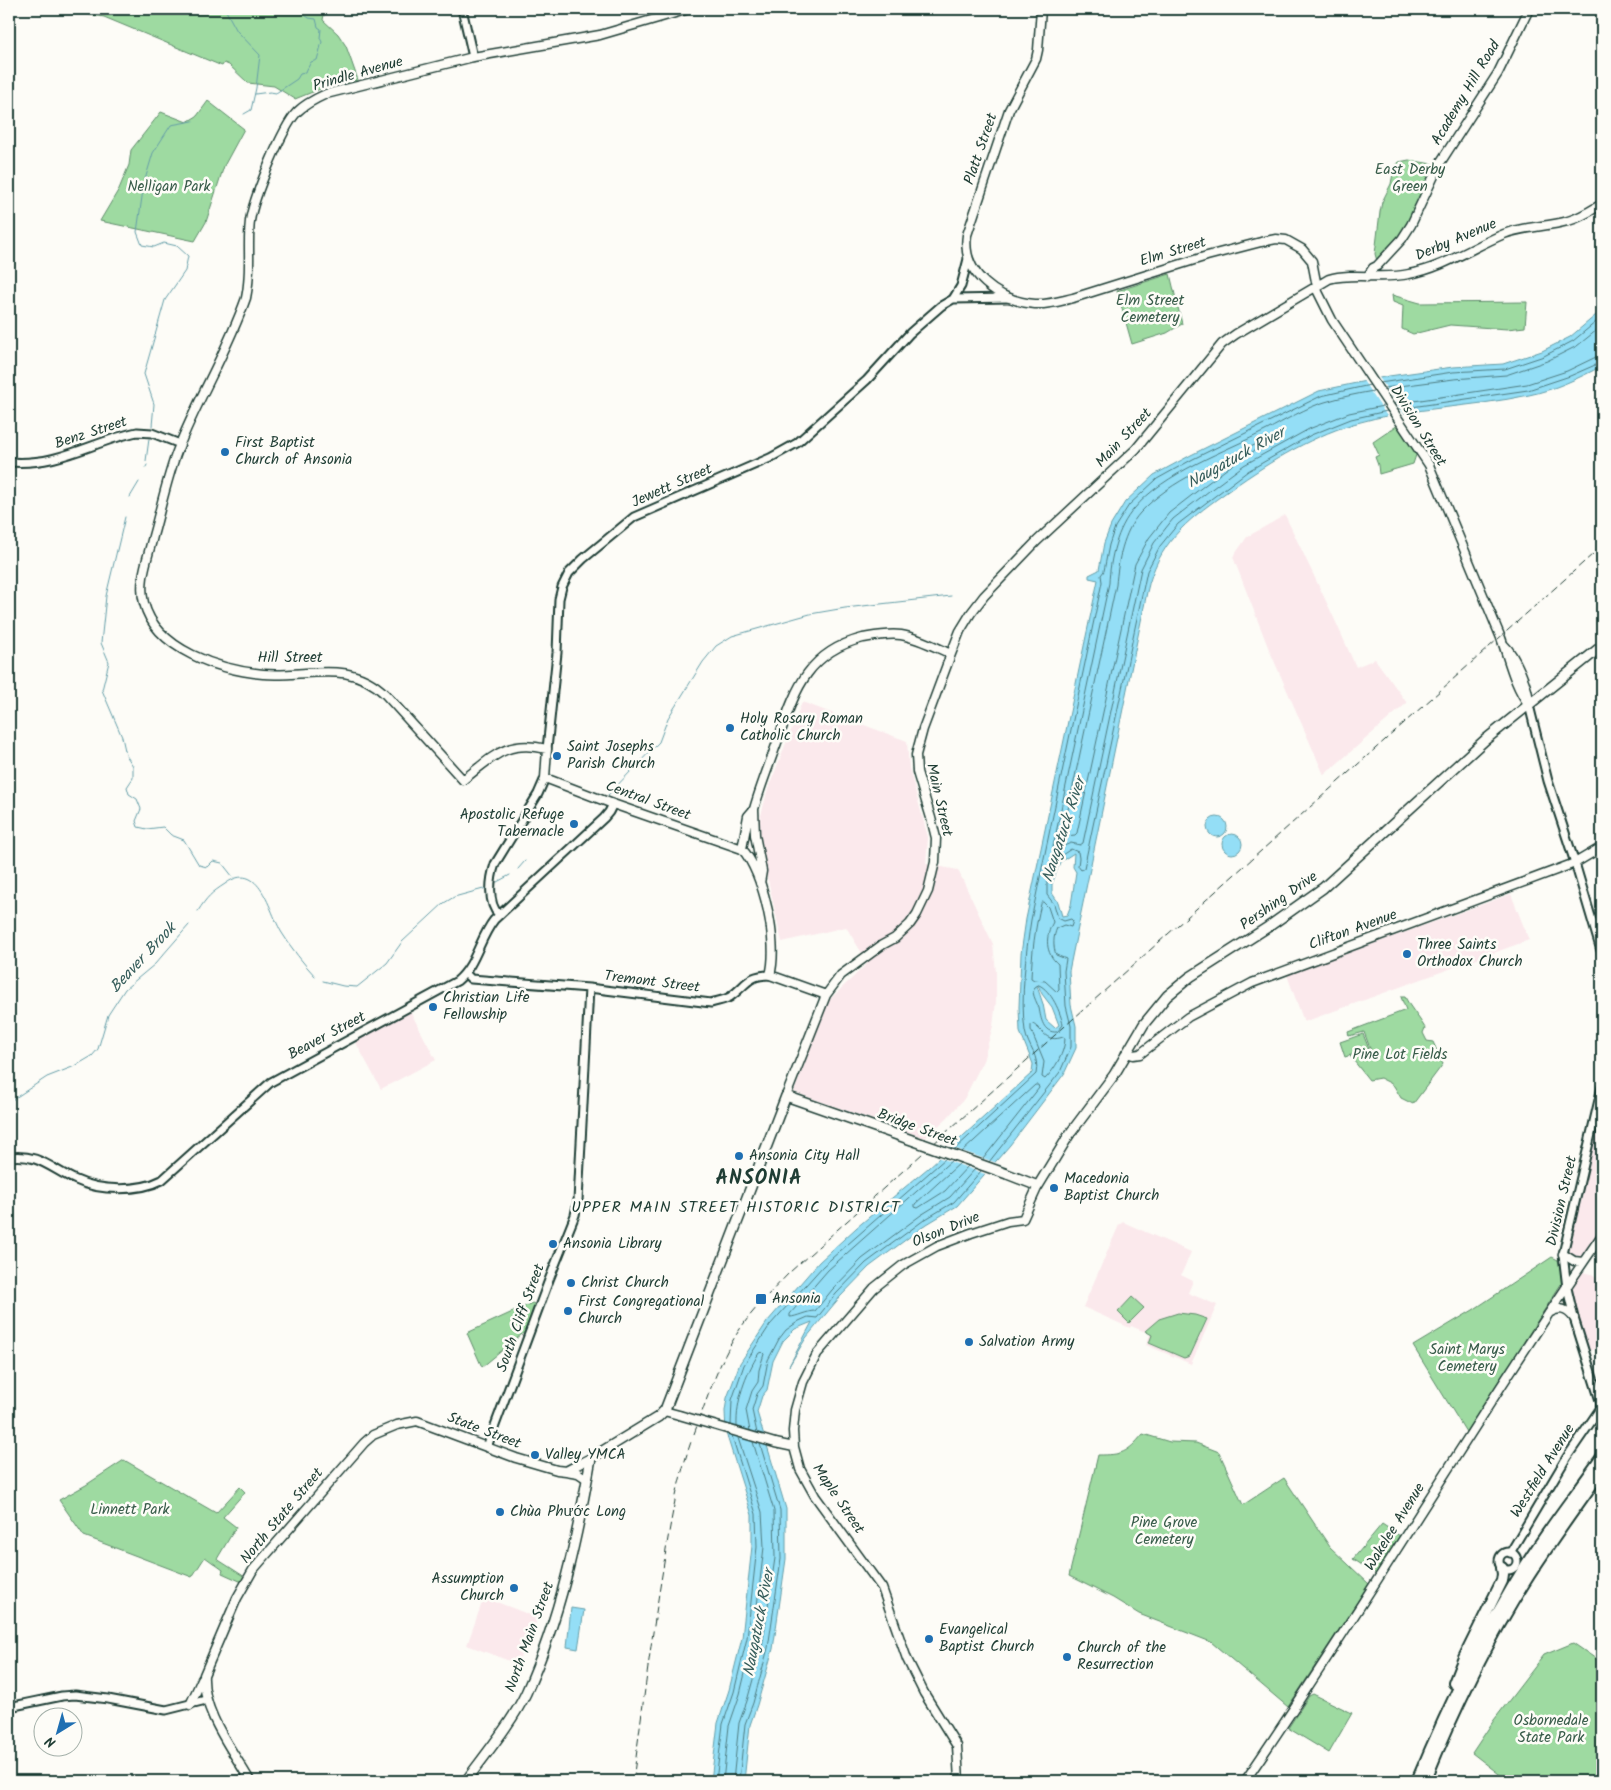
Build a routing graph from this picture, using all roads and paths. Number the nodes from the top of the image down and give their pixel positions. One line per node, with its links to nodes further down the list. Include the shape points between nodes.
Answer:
1 (462, 9): 5 (street)
2 (689, 9): 5 (main road, Prindle Avenue, via 594,36)
3 (1041, 9): 7 (main road, Platt Street, via 1036,58 1009,110 983,183 967,235)
4 (1529, 9): 8 (main road, Academy Hill Road, via 1498,72 1440,163 1412,225)
5 (473, 58): 14 (main road, Prindle Avenue, via 326,94 308,103 291,120 252,210 250,273 244,304)
6 (1602, 204): 10 (main road, Derby Avenue, via 1568,221 1504,234 1422,271)
7 (968, 259): 12 (main road, Elm Street, via 988,285); 13 (street, Platt Street, via 961,286)
8 (1377, 266): 9 (main road, Academy Hill Road); 10 (main road)
9 (1367, 277): 10 (main road, Derby Avenue); 11 (main road, Derby Avenue, via 1335,278)
10 (1376, 277)
11 (1316, 286): 12 (main road, Elm Street, via 1308,254 1294,243 1276,240 1207,256 1073,298 1034,304); 17 (main road, Main Street, via 1221,345 1136,449 1037,541 984,596 967,619); 18 (main road, Division Street, via 1346,341 1433,472 1504,645 1528,690)
12 (1012, 298): 13 (street, Elm Street)
13 (953, 300): 19 (street, Jewett Street, via 910,332 872,375 797,444 634,517 569,573 559,599)
14 (180, 444): 15 (street, Benz Street, via 152,433 137,432 50,460); 19 (main road, Hill Street, via 142,582 147,613 161,634 189,652 237,670 283,675 340,671 366,678 385,694 463,780 506,749 521,746)
15 (9, 462)
16 (1602, 646): 18 (main road, Pershing Drive)
17 (951, 654): 22 (main road, via 900,635 875,636 830,651 801,682); 33 (main road, Main Street, via 916,756 917,772 936,838 935,862 928,891 910,924 842,975)
18 (1529, 705): 26 (street, Division Street, via 1548,781); 34 (main road, Pershing Drive, via 1444,776 1323,888 1190,977 1167,996)
19 (546, 749): 20 (main road, Jewett Street)
20 (545, 778): 21 (main road, Central Street); 28 (street, Jewett Street, via 494,864 491,902)
21 (613, 804): 25 (main road, Central Street); 28 (street, Beaver Street, via 604,818)
22 (754, 809): 23 (main road); 25 (main road, via 748,816)
23 (755, 834): 25 (main road); 27 (main road, via 762,872)
24 (1602, 847): 26 (main road, Clifton Avenue)
25 (742, 849): 27 (main road)
26 (1575, 863): 29 (street, Division Street); 35 (main road, Clifton Avenue, via 1252,983 1188,1017)
27 (760, 884): 31 (main road, via 773,944)
28 (499, 915): 30 (street, Beaver Street, via 488,928)
29 (1602, 954)
30 (465, 973): 32 (street, Tremont Street, via 471,979); 39 (street, Beaver Street, via 457,981 271,1082 156,1183 135,1188 98,1187 74,1179 37,1159)
31 (770, 975): 32 (street, Tremont Street, via 758,974 729,998 712,1003); 33 (main road)
32 (589, 988): 51 (street, South Cliff Street, via 578,1202)
33 (826, 995): 38 (main road, Main Street)
34 (1134, 1040): 35 (main road); 36 (main road, Pershing Drive)
35 (1150, 1044): 36 (main road, Clifton Avenue, via 1137,1055)
36 (1126, 1053): 40 (main road, Pershing Drive)
37 (1602, 1087): 43 (street, Division Street)
38 (786, 1096): 40 (main road, Bridge Street, bridge); 49 (main road, Main Street)
39 (9, 1157)
40 (1038, 1186): 41 (main road, Pershing Drive)
41 (1023, 1219): 52 (main road, Olson Drive, via 950,1240 903,1265 874,1288 824,1344 809,1368 795,1417)
42 (1602, 1235): 44 (main road, Wakelee Avenue)
43 (1563, 1254): 44 (main road, via 1574,1261); 45 (street, Division Street)
44 (1584, 1262): 45 (main road, Wakelee Avenue)
45 (1567, 1286): 46 (main road, Wakelee Avenue); 47 (street, Division Street)
46 (1548, 1314): 47 (main road, via 1563,1309); 68 (main road, Wakelee Avenue)
47 (1574, 1318): 48 (street, Division Street)
48 (1602, 1406): 58 (street, Westfield Avenue, via 1567,1457)
49 (664, 1411): 52 (main road, bridge); 54 (main road)
50 (423, 1422): 51 (main road, State Street); 60 (main road, North State Street, via 411,1421 373,1435 342,1466 253,1570 237,1598)
51 (487, 1447): 56 (main road, State Street, via 533,1464)
52 (794, 1447): 67 (main road, Maple Street, via 805,1480 882,1588 907,1658 924,1693 957,1746)
53 (1602, 1457): 64 (highway, via 1527,1564 1502,1606 1458,1686)
54 (592, 1458): 56 (main road); 57 (main road, North Main Street)
55 (1602, 1470): 70 (highway, via 1535,1566 1501,1622 1459,1702)
56 (566, 1471): 57 (main road, State Street)
57 (587, 1479): 66 (main road, North Main Street, via 562,1596 526,1693)
58 (1510, 1553): 59 (street, Westfield Avenue, via 1500,1556); 59 (street, Westfield Avenue, via 1515,1557 1516,1565 1509,1570)
59 (1502, 1568): 64 (highway, via 1502,1581 1463,1660)
60 (204, 1675): 61 (main road, North State Street); 62 (main road)
61 (206, 1700): 62 (street); 65 (main road, North State Street)
62 (190, 1705): 63 (street, via 166,1710 75,1695)
63 (9, 1707)
64 (1434, 1741): 69 (highway)
65 (250, 1781)
66 (466, 1781)
67 (959, 1781)
68 (1245, 1781)
69 (1417, 1781)
70 (1425, 1781)

